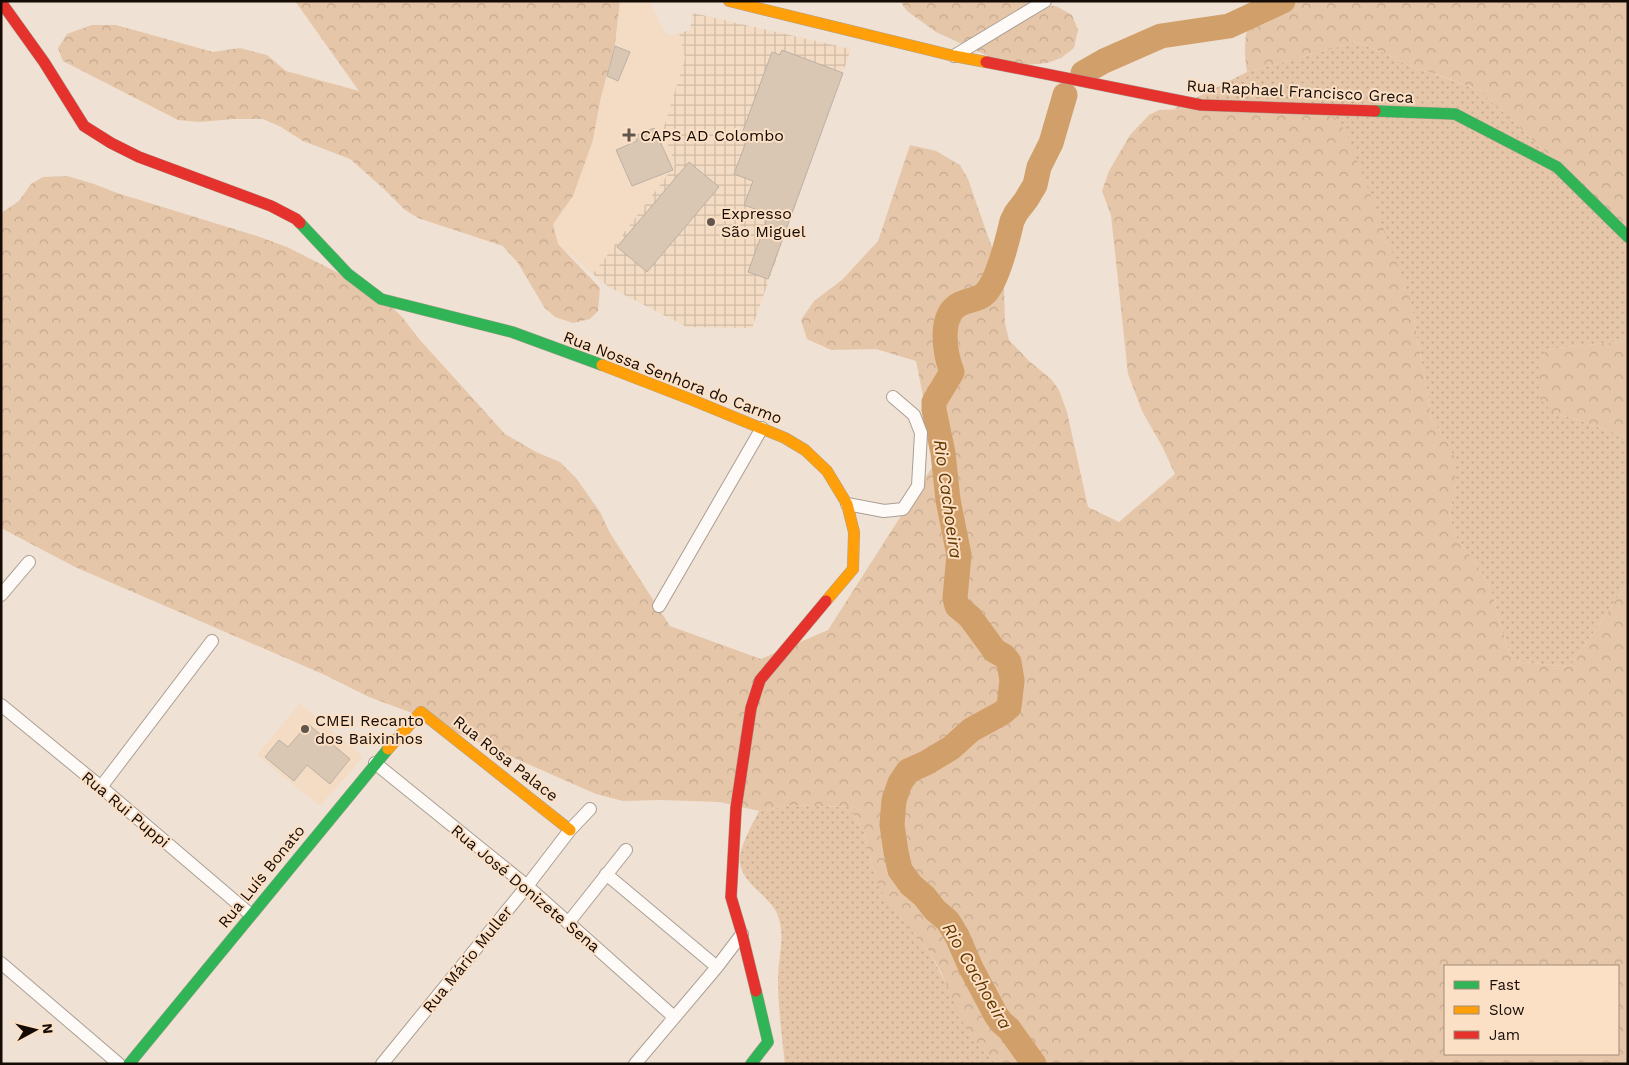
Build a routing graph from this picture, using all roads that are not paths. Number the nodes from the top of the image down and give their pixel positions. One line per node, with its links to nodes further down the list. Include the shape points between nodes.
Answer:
1 (729, 1): 4 (street, Rua Raphael Francisco Greca)
2 (1045, 1): 4 (street)
3 (1, 2): 7 (street, Rua Nossa Senhora do Carmo, via 84,126 139,157 271,206 296,219 348,274 382,299 512,332)
4 (954, 56): 5 (street, Rua Raphael Francisco Greca, via 1201,105 1455,114 1557,167)
5 (1628, 237)
6 (893, 397): 8 (street, via 914,415 922,433 918,486 903,509 884,511)
7 (762, 428): 8 (street, Rua Nossa Senhora do Carmo, via 805,450 827,471); 11 (street)
8 (847, 504): 24 (street, Rua Nossa Senhora do Carmo, via 854,532 854,569 760,680 751,708 736,808 731,897)
9 (29, 562): 10 (street)
10 (1, 595)
11 (659, 606)
12 (212, 641): 16 (street)
13 (1, 705): 16 (street, Rua Rui Puppi)
14 (421, 712): 15 (street, Rua Luís Bonato); 18 (street, Rua Rosa Palace)
15 (374, 763): 21 (street, Rua José Donizete Sena); 22 (street, Rua Luís Bonato)
16 (101, 787): 22 (street, Rua Rui Puppi)
17 (590, 809): 18 (street, Rua Mário Muller)
18 (570, 830): 21 (street, Rua Mário Muller)
19 (626, 850): 20 (street)
20 (606, 874): 23 (street); 26 (street)
21 (527, 886): 23 (street, Rua José Donizete Sena); 30 (street, Rua Mário Muller)
22 (250, 914): 29 (street, Rua Luís Bonato)
23 (568, 923): 27 (street, Rua José Donizete Sena)
24 (742, 934): 26 (street); 32 (street, Rua Nossa Senhora do Carmo, via 768,1042)
25 (1, 963): 28 (street)
26 (717, 967): 27 (street)
27 (674, 1017): 31 (street)
28 (119, 1064)
29 (129, 1064)
30 (382, 1064)
31 (635, 1064)
32 (751, 1064)

